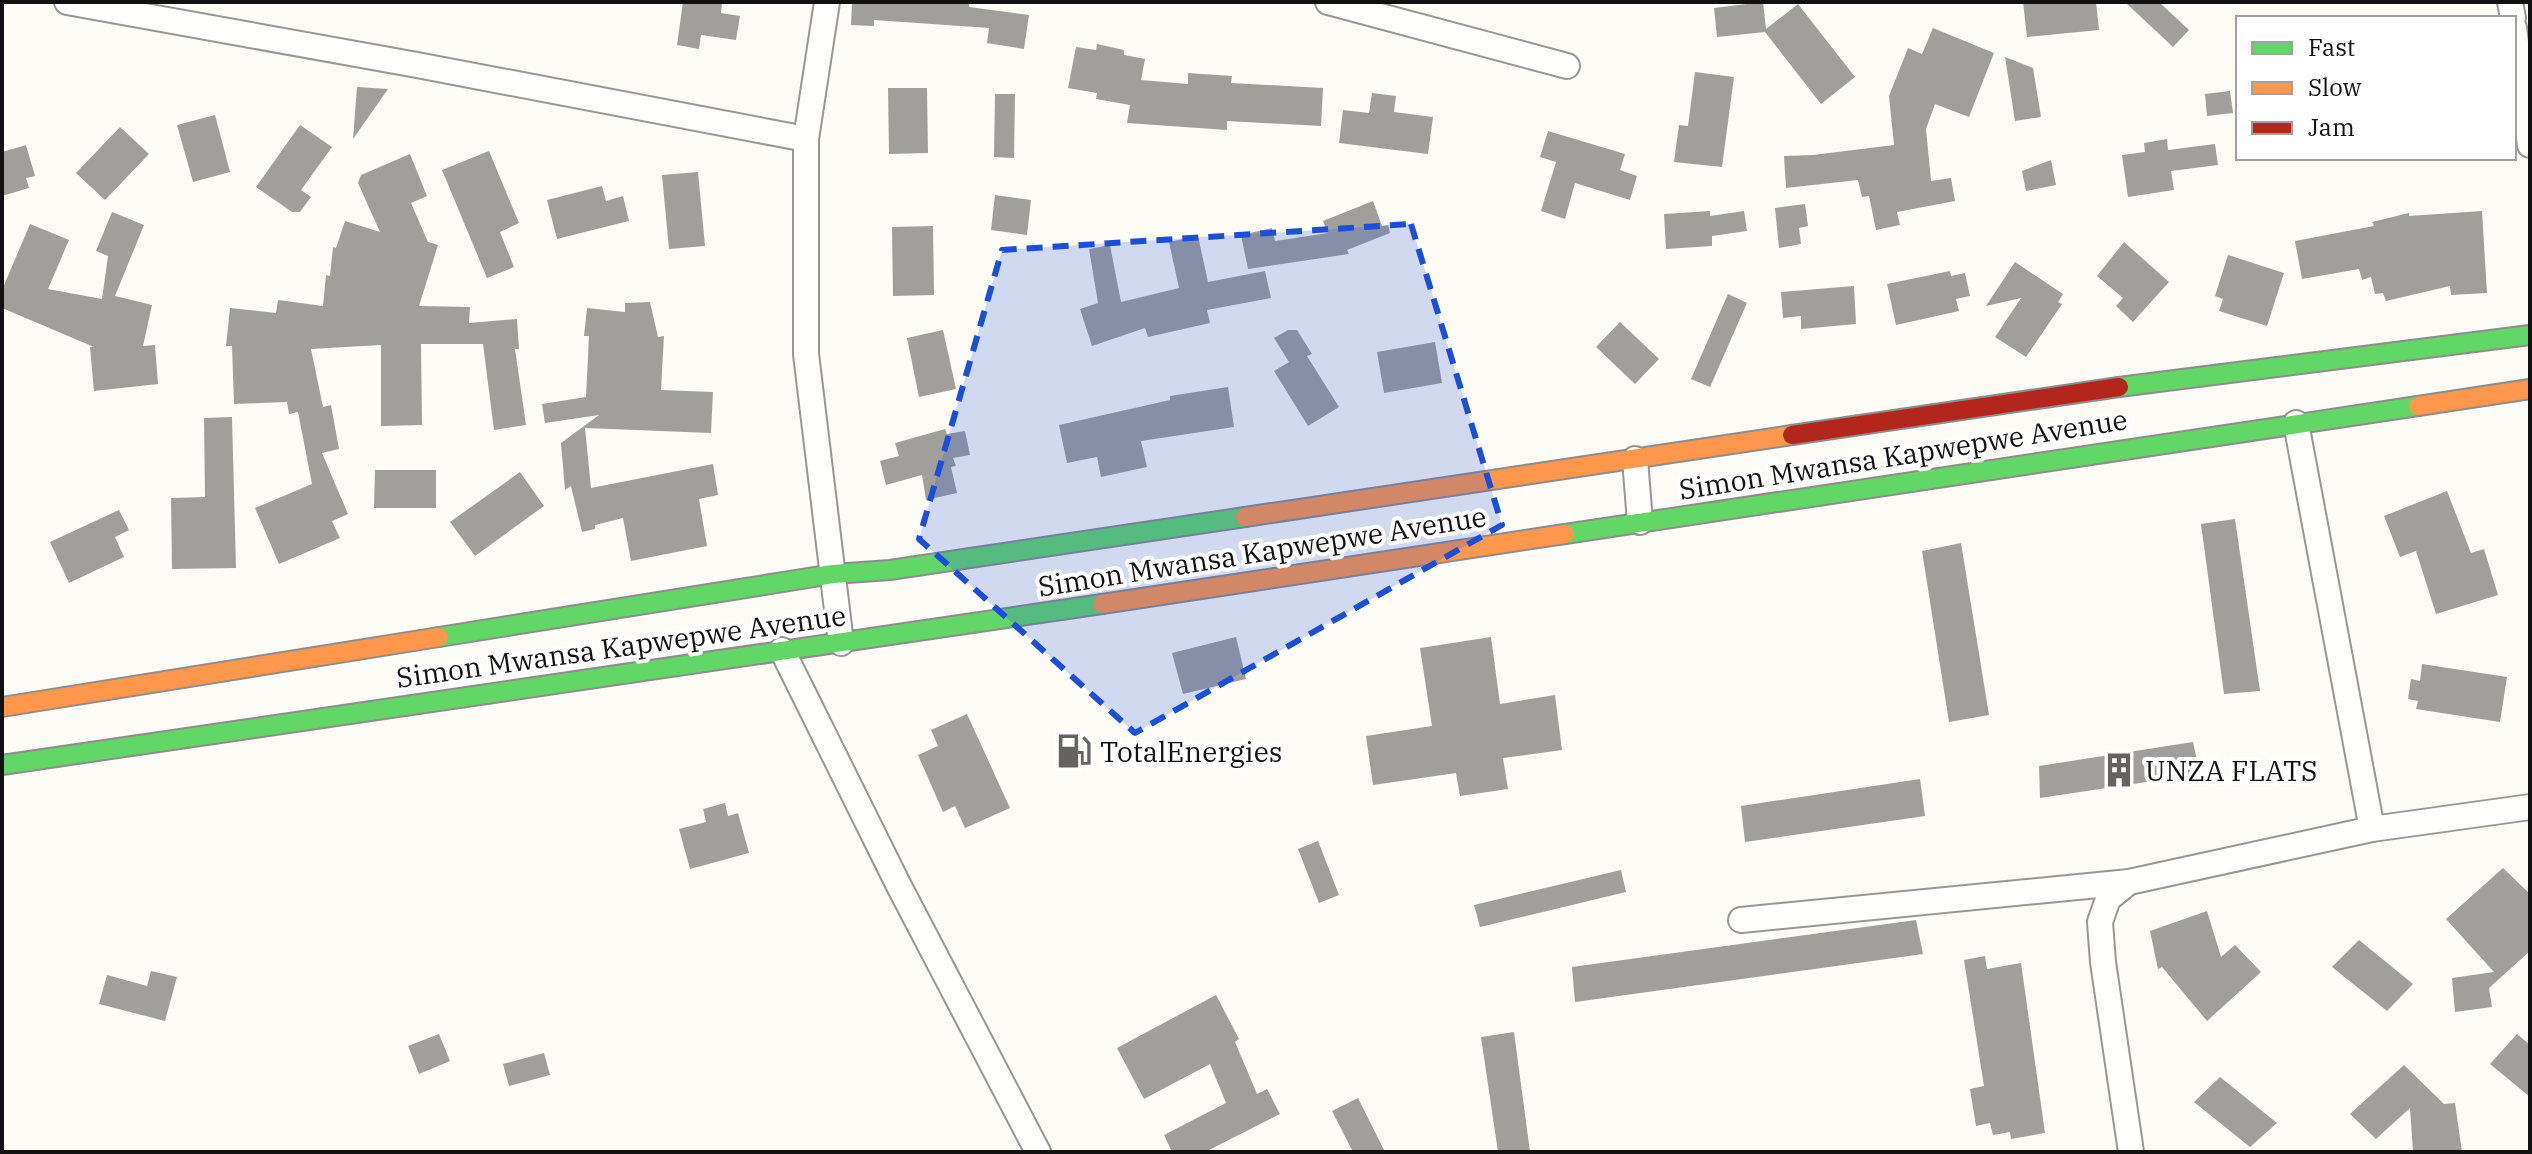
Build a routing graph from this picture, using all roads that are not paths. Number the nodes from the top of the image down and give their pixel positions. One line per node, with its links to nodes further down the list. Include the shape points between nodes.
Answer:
1 (67, 2): 6 (street)
2 (827, 2): 6 (street)
3 (1328, 2): 5 (street)
4 (2516, 43): 7 (street)
5 (1567, 66)
6 (806, 139): 13 (street, via 806,354)
7 (2530, 145)
8 (2530, 335): 11 (main road, via 2076,392)
9 (2530, 389): 10 (main road, Simon Mwansa Kapwepwe Avenue)
10 (2296, 423): 12 (main road, Simon Mwansa Kapwepwe Avenue); 19 (street)
11 (1635, 459): 12 (street); 13 (main road, via 890,570)
12 (1640, 522): 14 (main road, Simon Mwansa Kapwepwe Avenue)
13 (833, 574): 14 (street); 16 (main road)
14 (841, 643): 15 (main road, Simon Mwansa Kapwepwe Avenue)
15 (782, 650): 17 (main road, Simon Mwansa Kapwepwe Avenue); 22 (street)
16 (2, 707)
17 (2, 765)
18 (2530, 807): 19 (street)
19 (2372, 829): 20 (street)
20 (2129, 882): 21 (street); 23 (street, via 2108,899 2100,922)
21 (1741, 920)
22 (1038, 1152)
23 (2131, 1152)

